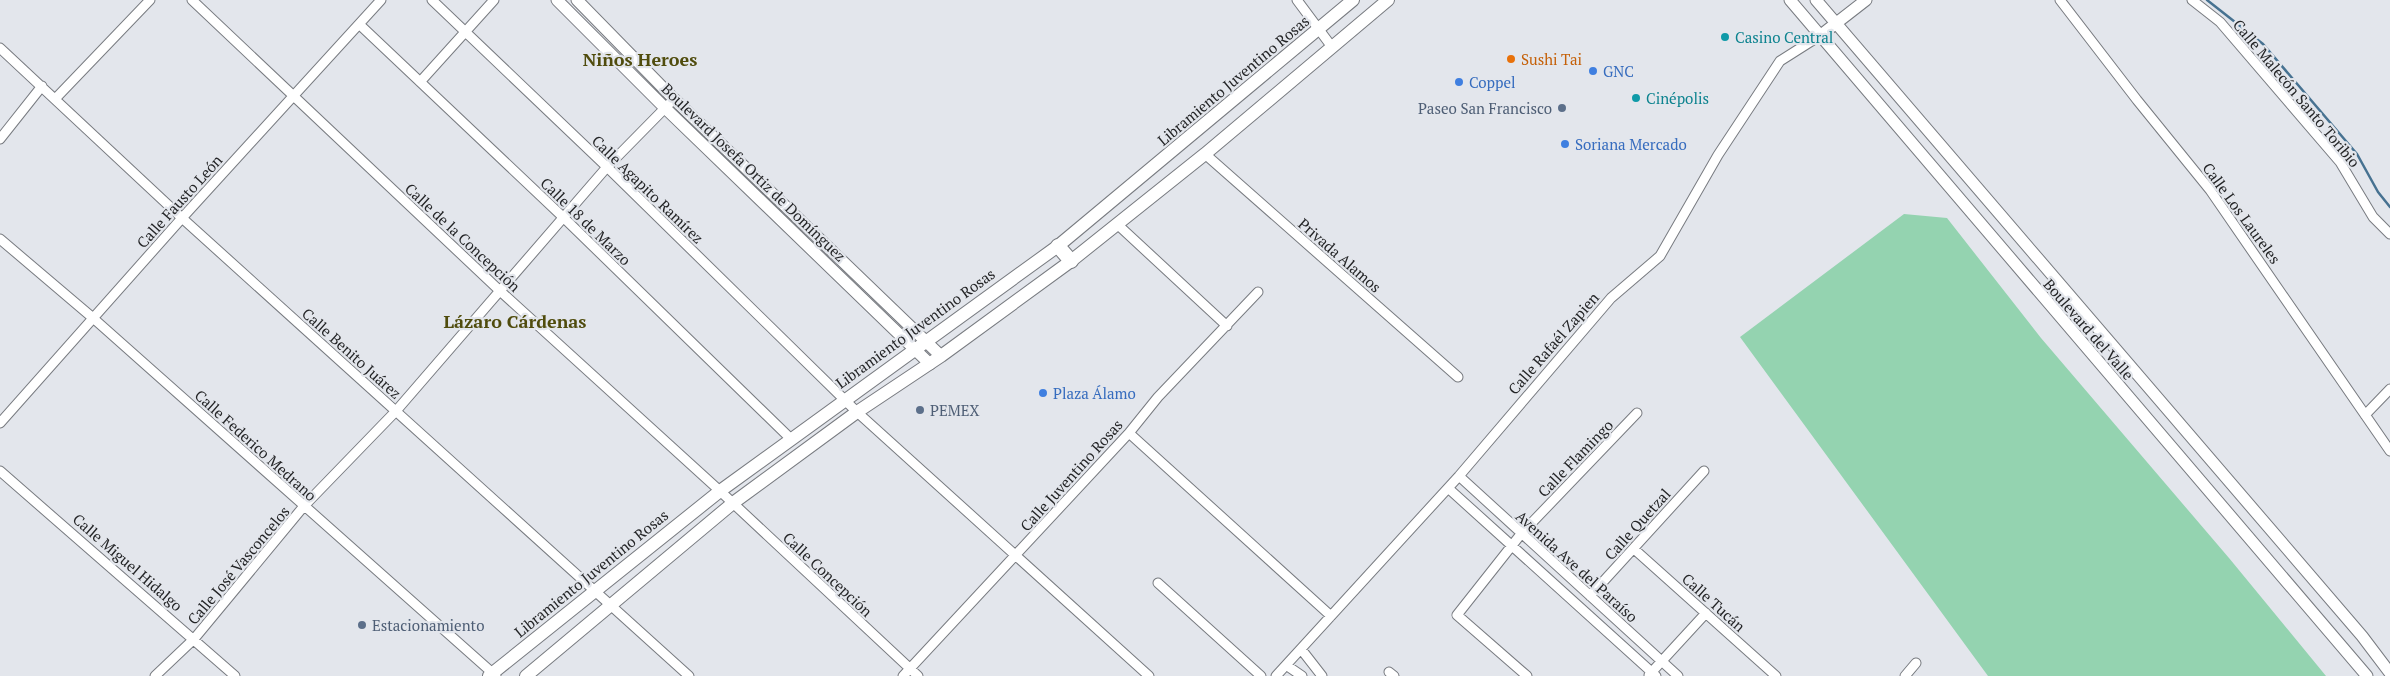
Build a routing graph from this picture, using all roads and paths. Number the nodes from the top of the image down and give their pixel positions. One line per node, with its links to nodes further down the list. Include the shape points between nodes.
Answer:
1 (150, 0): 26 (street)
2 (192, 0): 25 (street, Calle de la Concepción)
3 (381, 0): 17 (street, Calle Fausto León)
4 (432, 0): 19 (street, Calle Agapito Ramírez)
5 (494, 0): 19 (street)
6 (558, 0): 28 (street, Boulevard Josefa Ortiz de Domínguez)
7 (577, 0): 27 (street, Boulevard Josefa Ortiz de Domínguez)
8 (1297, 0): 18 (street)
9 (1353, 0): 18 (main road, Libramiento Juventino Rosas)
10 (1388, 0): 21 (main road)
11 (1790, 0): 20 (street, Boulevard del Valle)
12 (1816, 0): 16 (street, Boulevard del Valle)
13 (1866, 0): 16 (street)
14 (2060, 0): 55 (street, Calle Los Laureles, via 2210,190)
15 (2192, 0): 37 (street, Calle Malecón Santo Toribio, via 2220,22 2340,162 2373,216)
16 (1837, 22): 20 (street, Calle Rafaél Zapien); 29 (street, Boulevard del Valle)
17 (360, 25): 23 (street, Calle 18 de Marzo); 25 (street, Calle Fausto León)
18 (1320, 28): 21 (street); 39 (main road, Libramiento Juventino Rosas)
19 (465, 31): 23 (street); 33 (street, Calle Agapito Ramírez)
20 (1821, 35): 31 (street, Boulevard del Valle); 62 (street, Calle Rafaél Zapien, via 1780,61 1718,155 1660,256 1612,298)
21 (1332, 47): 32 (main road)
22 (0, 48): 24 (street, Calle Benito Juárez)
23 (420, 82): 35 (street, Calle 18 de Marzo)
24 (42, 86): 26 (street, Calle Benito Juárez); 30 (street)
25 (294, 97): 34 (street, Calle Fausto León); 41 (street, Calle de la Concepción)
26 (56, 98): 34 (street, Calle Benito Juárez)
27 (674, 98): 28 (street, Calle José Vasconcelos); 47 (street, Boulevard Josefa Ortiz de Domínguez)
28 (665, 108): 33 (street, Calle José Vasconcelos); 47 (street, Boulevard Josefa Ortiz de Domínguez)
29 (1924, 124): 31 (street); 43 (street, Boulevard del Valle)
30 (0, 139)
31 (1907, 139): 45 (street, Boulevard del Valle)
32 (1205, 154): 36 (main road); 49 (street, Privada Alamos)
33 (607, 167): 35 (street, Calle José Vasconcelos); 51 (street, Calle Agapito Ramírez)
34 (182, 218): 44 (street, Calle Fausto León); 52 (street, Calle Benito Juárez)
35 (564, 218): 41 (street, Calle José Vasconcelos); 58 (street, Calle 18 de Marzo)
36 (1117, 224): 40 (main road); 46 (street)
37 (2390, 234)
38 (0, 239): 44 (street, Calle Federico Medrano)
39 (1058, 246): 40 (main road); 47 (main road, Libramiento Juventino Rosas)
40 (1071, 261): 48 (main road)
41 (499, 290): 52 (street, Calle José Vasconcelos); 64 (street, Calle de la Concepción)
42 (1258, 292): 46 (street, Calle Juventino Rosas)
43 (2082, 309): 45 (street); 83 (street, Boulevard del Valle, via 2362,636)
44 (93, 318): 56 (street, Calle Fausto León); 66 (street, Calle Federico Medrano)
45 (2066, 325): 100 (street, Boulevard del Valle)
46 (1227, 326): 57 (street, Calle Juventino Rosas, via 1158,397)
47 (920, 344): 48 (street, Boulevard Josefa Ortiz de Domínguez); 51 (main road, Libramiento Juventino Rosas)
48 (936, 360): 53 (main road)
49 (1458, 377)
50 (2390, 389): 55 (street)
51 (844, 399): 53 (street, Calle Agapito Ramírez); 58 (main road, Libramiento Juventino Rosas)
52 (396, 411): 66 (street, Calle José Vasconcelos); 72 (street, Calle Benito Juárez)
53 (857, 412): 65 (main road); 70 (street, Calle Agapito Ramírez)
54 (1638, 414): 67 (street, Calle Flamingo)
55 (2365, 415): 59 (street, Calle Los Laureles)
56 (0, 423)
57 (1129, 433): 70 (street, Calle Juventino Rosas); 76 (street)
58 (791, 439): 64 (main road, Libramiento Juventino Rosas)
59 (2390, 451)
60 (0, 471): 77 (street, Calle Miguel Hidalgo)
61 (1704, 471): 69 (street, Calle Quetzal)
62 (1459, 476): 63 (street, Calle Rafaél Zapien); 67 (street, Avenida Ave del Paraíso)
63 (1448, 488): 68 (street, Avenida Ave del Paraíso); 76 (street, Calle Rafaél Zapien)
64 (720, 491): 65 (street, Calle Concepción); 72 (main road, Libramiento Juventino Rosas)
65 (732, 503): 74 (main road); 82 (street, Calle Concepción)
66 (304, 506): 77 (street, Calle José Vasconcelos); 84 (street, Calle Federico Medrano)
67 (1521, 534): 68 (street, Calle Flamingo); 73 (street, Avenida Ave del Paraíso)
68 (1511, 545): 85 (street, Avenida Ave del Paraíso); 96 (street, Calle Flamingo, via 1457,615)
69 (1634, 549): 73 (street, Calle Quetzal); 75 (street, Calle Tucán)
70 (1016, 556): 82 (street, Calle Juventino Rosas); 91 (street, Calle Agapito Ramírez)
71 (1158, 583): 92 (street)
72 (595, 590): 74 (street, Calle Benito Juárez); 84 (main road, Libramiento Juventino Rosas)
73 (1590, 596): 79 (street, Avenida Ave del Paraíso)
74 (611, 607): 88 (main road); 89 (street, Calle Benito Juárez)
75 (1706, 613): 79 (street); 98 (street, Calle Tucán)
76 (1331, 616): 78 (street, Calle Rafaél Zapien)
77 (194, 639): 86 (street, Calle José Vasconcelos); 87 (street, Calle Miguel Hidalgo)
78 (1301, 648): 81 (street, Calle Rafaél Zapien); 95 (street)
79 (1661, 661): 85 (street); 97 (street, Avenida Ave del Paraíso)
80 (1916, 663): 99 (street)
81 (1286, 665): 93 (street, Calle Rafaél Zapien); 94 (street)
82 (907, 672): 90 (street, Calle Concepción)
83 (2390, 673)
84 (493, 675)
85 (1652, 675)
86 (155, 676)
87 (235, 676)
88 (526, 676)
89 (689, 676)
90 (918, 676)
91 (1149, 676)
92 (1261, 676)
93 (1276, 676)
94 (1302, 676)
95 (1322, 676)
96 (1527, 676)
97 (1678, 676)
98 (1776, 676)
99 (1904, 676)
100 (2368, 676)

